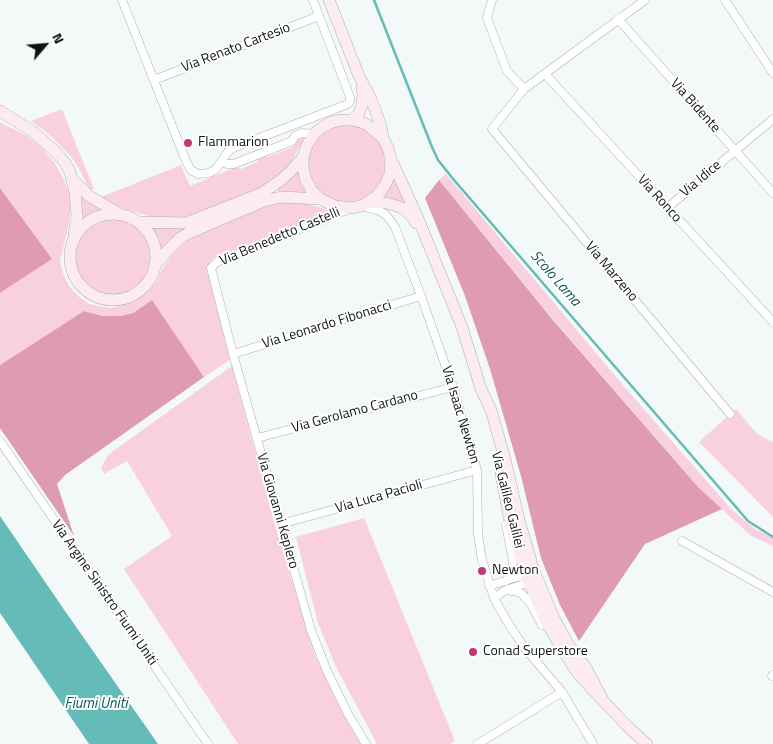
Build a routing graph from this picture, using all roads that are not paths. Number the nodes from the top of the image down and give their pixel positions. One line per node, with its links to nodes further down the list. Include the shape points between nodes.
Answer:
1 (122, 0): 14 (street)
2 (313, 0): 7 (street)
3 (329, 0): 9 (main road)
4 (492, 0): 15 (street, via 487,18 507,71)
5 (645, 0): 8 (street)
6 (725, 0): 11 (street)
7 (319, 16): 10 (street); 14 (street, Via Renato Cartesio)
8 (618, 19): 12 (street); 25 (street, Via Bidente)
9 (351, 56): 10 (street); 13 (main road)
10 (337, 63): 17 (street, via 350,101)
11 (773, 73)
12 (546, 74): 15 (street); 33 (street, Via Ronco)
13 (359, 76): 19 (main road, via 363,95 358,115); 24 (main road, via 381,126)
14 (154, 80): 28 (street, via 191,170 198,174 209,173)
15 (524, 89): 45 (street, Via Marzeno, via 492,129)
16 (0, 111): 29 (main road, via 32,131 55,151)
17 (314, 117): 20 (street); 21 (street)
18 (773, 119): 25 (street, Via Idice)
19 (352, 120): 20 (main road); 24 (main road, via 368,126)
20 (332, 122): 22 (main road)
21 (290, 126): 23 (street); 28 (street, via 233,148)
22 (314, 134): 23 (street); 26 (main road)
23 (295, 136): 28 (street, via 292,141 234,164)
24 (382, 138): 27 (main road)
25 (735, 151): 30 (street, Via Bidente); 33 (street, Via Idice)
26 (303, 157): 31 (main road, via 306,180); 35 (main road, via 281,180 262,193 186,223)
27 (391, 159): 32 (main road, via 385,185 378,195); 37 (main road, Via Galileo Galilei)
28 (221, 162)
29 (72, 178): 34 (main road, via 89,196); 36 (main road, via 77,216)
30 (773, 193)
31 (320, 199): 32 (main road, via 335,206); 38 (main road, via 281,197 264,201 180,238)
32 (360, 205): 37 (main road, Via Galileo Galilei, via 386,203 404,209); 39 (street, Via Benedetto Castelli, via 217,262); 40 (street, Via Isaac Newton, via 380,211 391,221)
33 (667, 208): 41 (street, Via Ronco)
34 (118, 213): 35 (main road); 36 (main road, via 93,218)
35 (140, 222): 38 (main road, via 153,241)
36 (74, 236): 38 (main road, via 69,249 73,276 81,287 105,300 132,296 143,288)
37 (425, 237): 44 (main road, Via Galileo Galilei, via 462,327)
38 (156, 264)
39 (211, 268): 42 (street, Via Giovanni Keplero)
40 (421, 296): 42 (street, Via Leonardo Fibonacci); 43 (street, Via Isaac Newton)
41 (773, 322)
42 (234, 354): 46 (street, Via Giovanni Keplero)
43 (453, 386): 46 (street, Via Gerolamo Cardano); 49 (street, Via Isaac Newton)
44 (485, 399): 48 (main road, Via Galileo Galilei, via 484,409); 51 (main road, Via Galileo Galilei, via 498,434)
45 (730, 414)
46 (257, 438): 50 (street, Via Giovanni Keplero)
47 (0, 441): 63 (street, Via Argine Sinistro Fiumi Uniti)
48 (499, 465): 53 (main road, Via Galileo Galilei); 54 (street, via 498,484 513,561)
49 (477, 470): 50 (street, Via Luca Pacioli); 55 (street, Via Isaac Newton, via 478,534)
50 (280, 524): 64 (street, Via Giovanni Keplero, via 311,630 327,671)
51 (521, 527): 53 (street, via 520,536 528,562); 59 (main road, Via Galileo Galilei, via 534,571)
52 (682, 541): 57 (street)
53 (527, 577): 54 (street); 56 (street, via 524,584); 59 (street, via 535,584 548,613); 60 (main road, Via Galileo Galilei, via 547,624)
54 (506, 581): 55 (street)
55 (490, 586): 58 (street, Via Isaac Newton)
56 (506, 590): 58 (street); 60 (street, via 519,592 531,604 556,648)
57 (773, 592)
58 (494, 598): 61 (street, Via Isaac Newton, via 524,647)
59 (554, 618): 62 (main road, Via Galileo Galilei)
60 (572, 666): 62 (main road, Via Galileo Galilei)
61 (562, 692): 65 (street); 66 (street, Via Isaac Newton)
62 (602, 698): 67 (main road, Via Galileo Galilei)
63 (208, 744)
64 (366, 744)
65 (478, 744)
66 (594, 744)
67 (647, 744)

